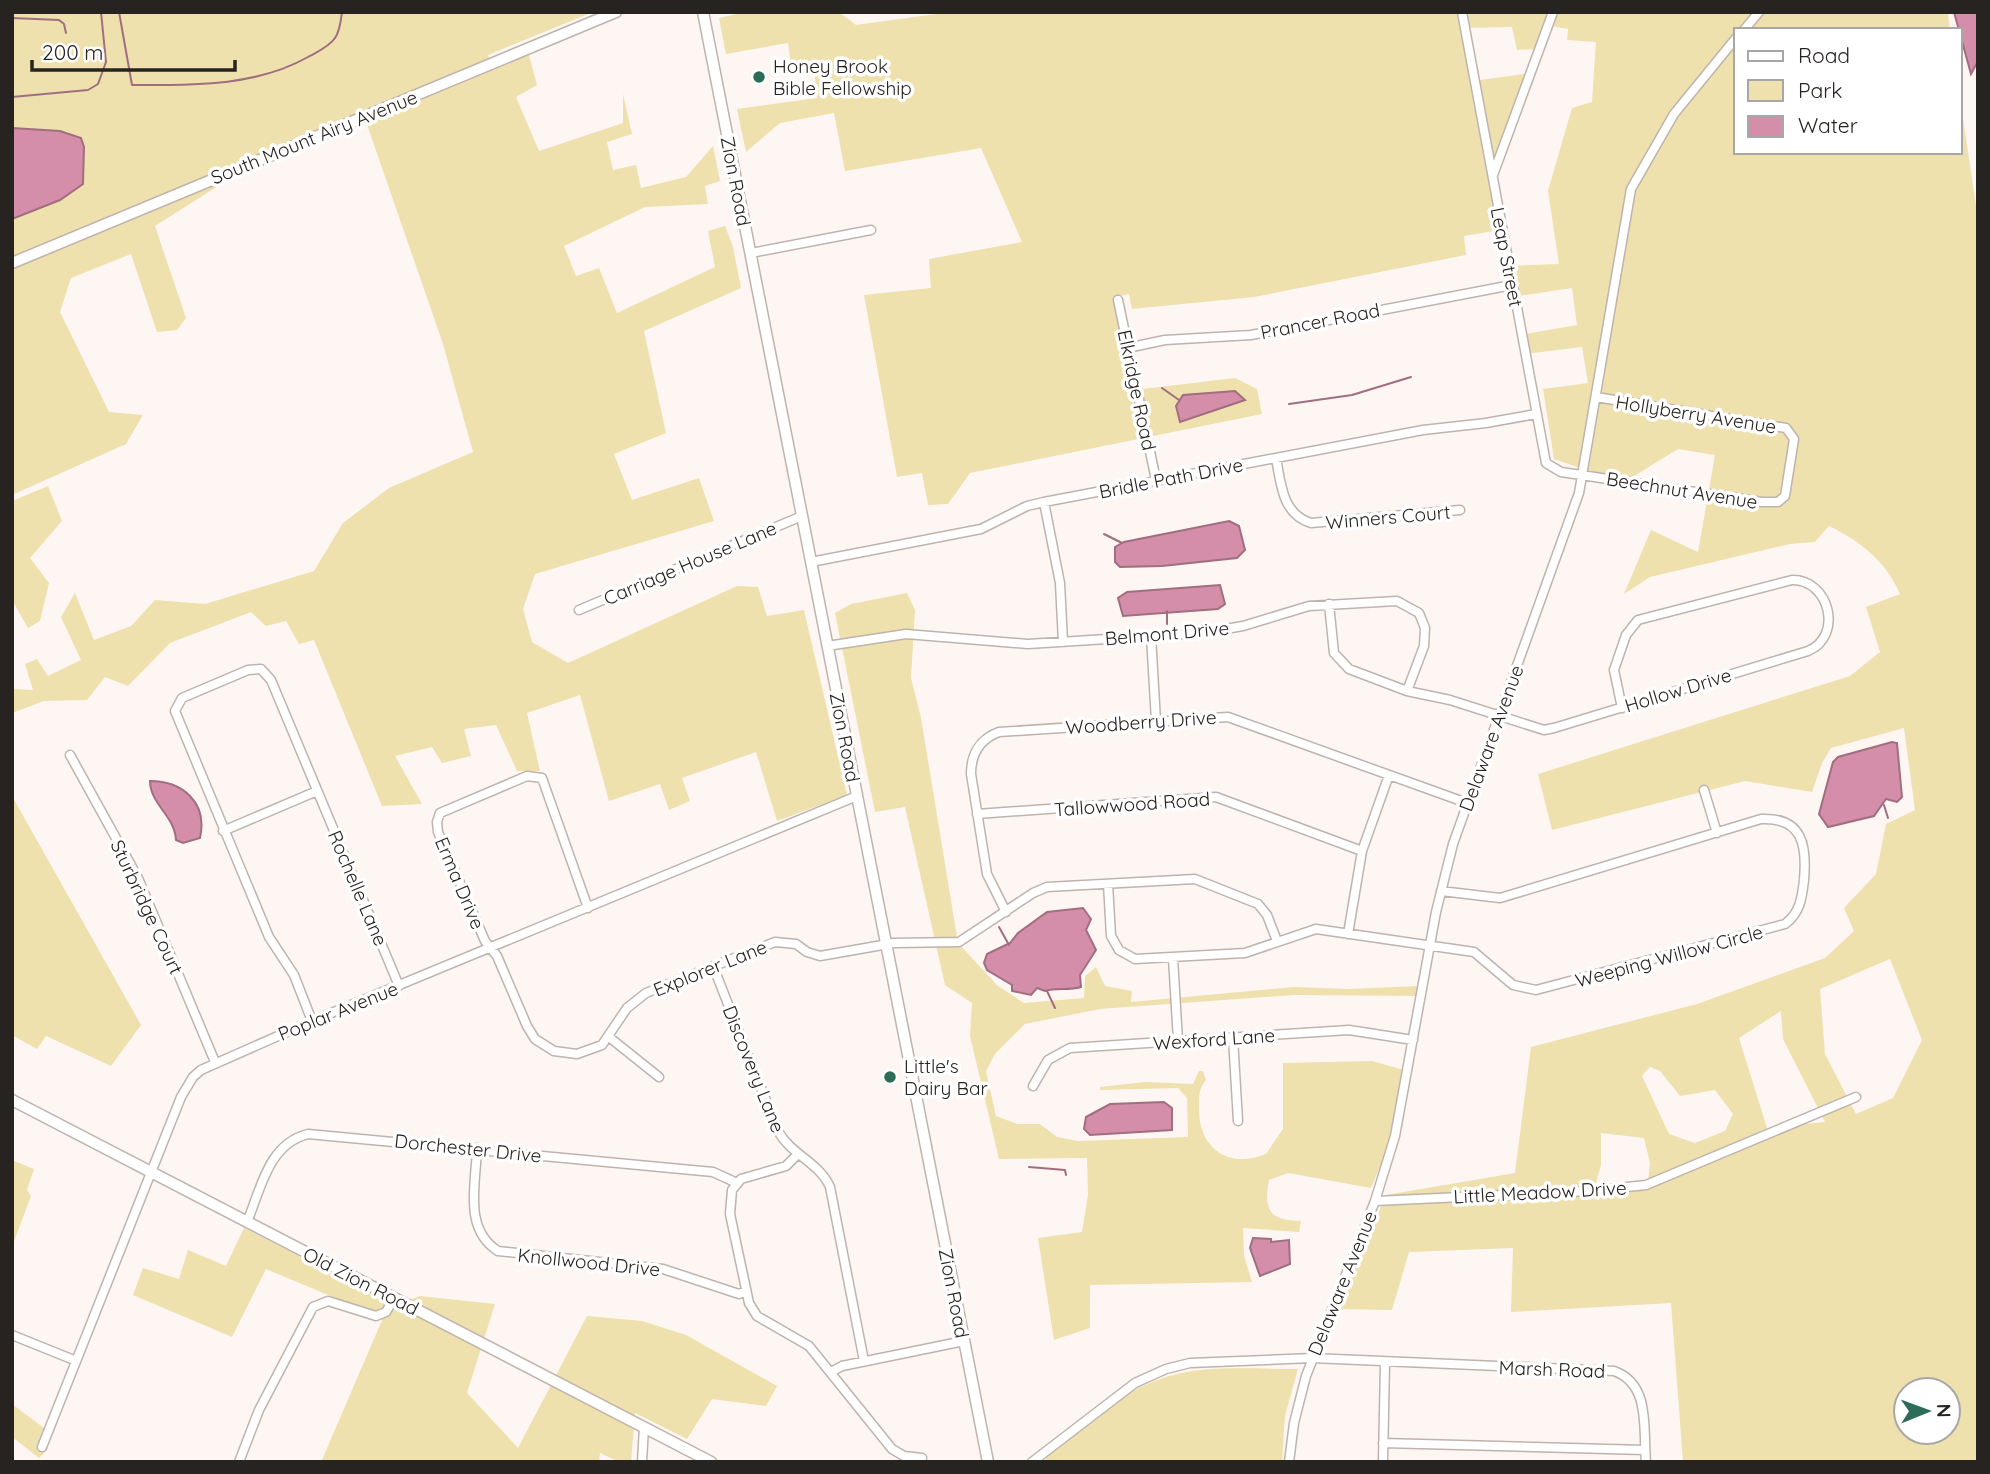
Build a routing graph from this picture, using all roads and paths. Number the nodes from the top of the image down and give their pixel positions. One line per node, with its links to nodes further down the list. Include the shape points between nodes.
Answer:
1 (616, 12): 11 (street, South Mount Airy Avenue)
2 (703, 12): 10 (street, Zion Road)
3 (1462, 12): 8 (street, Leap Street)
4 (1553, 12): 8 (street)
5 (1759, 12): 6 (street)
6 (1746, 28)
7 (1734, 40): 15 (street, Delaware Avenue, via 1674,114 1631,189)
8 (1492, 178): 12 (street, Leap Street)
9 (871, 230): 10 (street)
10 (751, 253): 23 (street, Zion Road)
11 (12, 263)
12 (1512, 285): 14 (street, Prancer Road, via 1251,335); 16 (street, Leap Street)
13 (1118, 300): 14 (street, Elkridge Road)
14 (1127, 348): 19 (street, Elkridge Road)
15 (1596, 397): 18 (street, Delaware Avenue); 20 (street, Hollyberry Avenue, via 1786,428 1793,436)
16 (1536, 414): 17 (street, Bridle Path Drive); 18 (street, Leap Street, via 1548,465)
17 (1276, 458): 19 (street, Bridle Path Drive); 22 (street, Winners Court, via 1287,503 1311,523)
18 (1583, 475): 20 (street, Beechnut Avenue, via 1762,502); 32 (street, Delaware Avenue)
19 (1156, 480): 21 (street, Bridle Path Drive)
20 (1781, 500)
21 (1044, 502): 24 (street, Bridle Path Drive, via 987,527); 28 (street, via 1060,583)
22 (1460, 510)
23 (802, 516): 24 (street, Zion Road); 26 (street, Carriage House Lane)
24 (811, 562): 29 (street, Zion Road)
25 (1329, 604): 27 (street, Belmont Drive, via 1302,607 1227,629); 30 (street, Hollow Drive, via 1332,646 1341,663); 30 (street, Belmont Drive, via 1397,601 1419,613 1426,637)
26 (579, 610)
27 (1151, 636): 28 (street, Belmont Drive); 33 (street)
28 (1063, 642): 29 (street, Belmont Drive, via 1010,643 917,634)
29 (827, 646): 38 (street, Zion Road)
30 (1407, 691): 32 (street, Hollow Drive)
31 (1622, 708): 31 (street, Hollow Drive, via 1614,670 1627,632 1643,618 1795,580 1818,590 1826,608 1828,631 1814,649); 32 (street, Hollow Drive, via 1544,730)
32 (1499, 716): 39 (street, Delaware Avenue)
33 (1156, 721): 35 (street, Woodberry Drive, via 1228,717); 40 (street, Woodberry Drive, via 991,736 977,750 971,766)
34 (70, 755): 61 (street, Sturbridge Court, via 138,878)
35 (1390, 775): 39 (street, Woodberry Drive); 43 (street)
36 (1704, 790): 42 (street)
37 (317, 791): 41 (street); 41 (street, Rochelle Lane, via 265,672 248,670 187,696 175,711); 55 (street, Rochelle Lane)
38 (857, 796): 46 (street, Poplar Avenue); 50 (street, Zion Road)
39 (1467, 803): 45 (street, Delaware Avenue)
40 (977, 814): 43 (street, Tallowwood Road, via 1216,797); 47 (street, Woodberry Drive, via 988,879)
41 (223, 831): 56 (street, Rochelle Lane)
42 (1717, 833): 45 (street, Weeping Willow Circle, via 1497,899); 51 (street, Weeping Willow Circle, via 1770,819 1782,821 1798,833 1806,850 1802,891 1798,908 1787,923 1536,990 1513,985 1479,954)
43 (1362, 850): 48 (street)
44 (1108, 884): 47 (street, Explorer Lane, via 1043,888); 49 (street, Explorer Lane, via 1195,878 1258,904); 53 (street, Weeping Willow Circle, via 1111,936 1119,950 1135,959)
45 (1441, 891): 51 (street, Delaware Avenue)
46 (588, 908): 52 (street, Poplar Avenue); 52 (street, Erma Drive, via 542,778 527,776 449,808 438,818 438,832)
47 (1006, 912): 50 (street, Explorer Lane, via 962,941)
48 (1348, 934): 49 (street, Weeping Willow Circle, via 1311,929); 51 (street, Weeping Willow Circle)
49 (1277, 941): 53 (street, Weeping Willow Circle, via 1245,953)
50 (886, 944): 54 (street, Explorer Lane, via 820,956 796,944 775,942); 76 (street, Zion Road)
51 (1430, 946): 60 (street, Delaware Avenue)
52 (490, 948): 55 (street, Poplar Avenue); 57 (street, Explorer Lane, via 527,1026 541,1043 555,1051 577,1054 594,1049)
53 (1173, 958): 59 (street)
54 (713, 966): 57 (street, Explorer Lane, via 639,998); 68 (street, Discovery Lane, via 775,1126)
55 (399, 986): 56 (street, Poplar Avenue)
56 (312, 1021): 61 (street, Poplar Avenue)
57 (609, 1037): 62 (street)
58 (1233, 1038): 59 (street, Wexford Lane); 60 (street, Wexford Lane, via 1349,1030); 66 (street)
59 (1178, 1041): 63 (street, Wexford Lane, via 1063,1050 1043,1065)
60 (1413, 1041): 71 (street, Delaware Avenue, via 1395,1136)
61 (215, 1062): 69 (street, Poplar Avenue, via 187,1086)
62 (659, 1077)
63 (1033, 1086)
64 (1856, 1097): 71 (street, Little Meadow Drive, via 1646,1185)
65 (12, 1100): 69 (street, Old Zion Road)
66 (1238, 1121)
67 (477, 1149): 70 (street, Dorchester Drive, via 713,1172); 72 (street, Dorchester Drive, via 300,1136 273,1159); 73 (street, Knollwood Drive, via 475,1220 483,1238 498,1251 646,1266 739,1294)
68 (798, 1154): 70 (street, via 786,1166); 79 (street, Discovery Lane, via 817,1168 830,1187)
69 (152, 1173): 72 (street, Old Zion Road); 78 (street, Poplar Avenue)
70 (737, 1183): 73 (street, via 729,1205)
71 (1375, 1201): 77 (street, Delaware Avenue)
72 (247, 1222): 74 (street, Old Zion Road)
73 (746, 1291): 81 (street, via 755,1313 805,1342)
74 (394, 1298): 82 (street, Old Zion Road); 87 (street, via 386,1312 376,1316 328,1301 313,1307 259,1410)
75 (12, 1335): 78 (street)
76 (964, 1341): 79 (street); 90 (street, Zion Road)
77 (1312, 1358): 80 (street, Marsh Road); 91 (street, Marsh Road, via 1196,1363 1166,1369 1128,1388); 92 (street, Delaware Avenue, via 1299,1399)
78 (74, 1360): 84 (street, Poplar Avenue)
79 (864, 1361): 81 (street)
80 (1385, 1363): 83 (street); 85 (street, Marsh Road, via 1622,1374 1639,1391)
81 (831, 1372): 86 (street, via 892,1449)
82 (643, 1427): 88 (street); 89 (street, Old Zion Road)
83 (1383, 1443): 85 (street); 93 (street)
84 (42, 1447)
85 (1645, 1450): 94 (street, Marsh Road)
86 (922, 1458)
87 (239, 1462)
88 (642, 1462)
89 (711, 1462)
90 (988, 1462)
91 (1032, 1462)
92 (1289, 1462)
93 (1383, 1462)
94 (1646, 1462)

